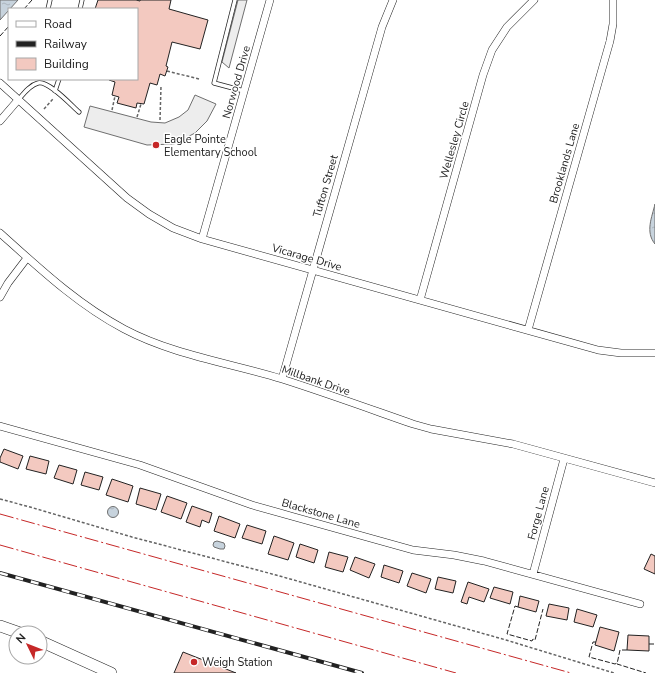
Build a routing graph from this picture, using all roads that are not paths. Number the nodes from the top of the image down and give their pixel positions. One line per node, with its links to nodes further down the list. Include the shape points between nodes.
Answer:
1 (236, 0): 10 (lane, via 214,83)
2 (270, 0): 10 (street, Norwood Drive)
3 (393, 0): 17 (street, Tufton Street, via 382,27)
4 (534, 0): 19 (street, Wellesley Circle, via 507,27 492,50)
5 (613, 0): 20 (street, Brooklands Lane, via 610,41)
6 (59, 80): 9 (lane)
7 (39, 81): 9 (lane); 11 (lane)
8 (0, 83): 11 (street, Vicarage Drive)
9 (55, 91): 12 (lane)
10 (245, 91): 15 (street, Norwood Drive)
11 (18, 100): 13 (street); 15 (street, Vicarage Drive, via 127,198 173,228)
12 (79, 112)
13 (0, 121)
14 (0, 233): 16 (street, Millbank Drive)
15 (202, 239): 17 (street, Vicarage Drive)
16 (27, 258): 18 (street); 22 (street, Millbank Drive, via 72,296 125,330 180,351)
17 (312, 271): 19 (street, Vicarage Drive); 22 (street, Tufton Street)
18 (0, 296)
19 (420, 300): 20 (street, Vicarage Drive)
20 (528, 330): 21 (street, Vicarage Drive, via 598,350)
21 (655, 353)
22 (282, 379): 24 (street, Millbank Drive, via 413,424 513,444)
23 (0, 426): 26 (street, Blackstone Lane, via 140,465 252,505 413,550 484,561)
24 (564, 458): 25 (street, Millbank Drive); 26 (street, Forge Lane)
25 (655, 483)
26 (533, 574): 27 (street, Blackstone Lane)
27 (640, 604)
28 (48, 645): 29 (main road)
29 (112, 673)

